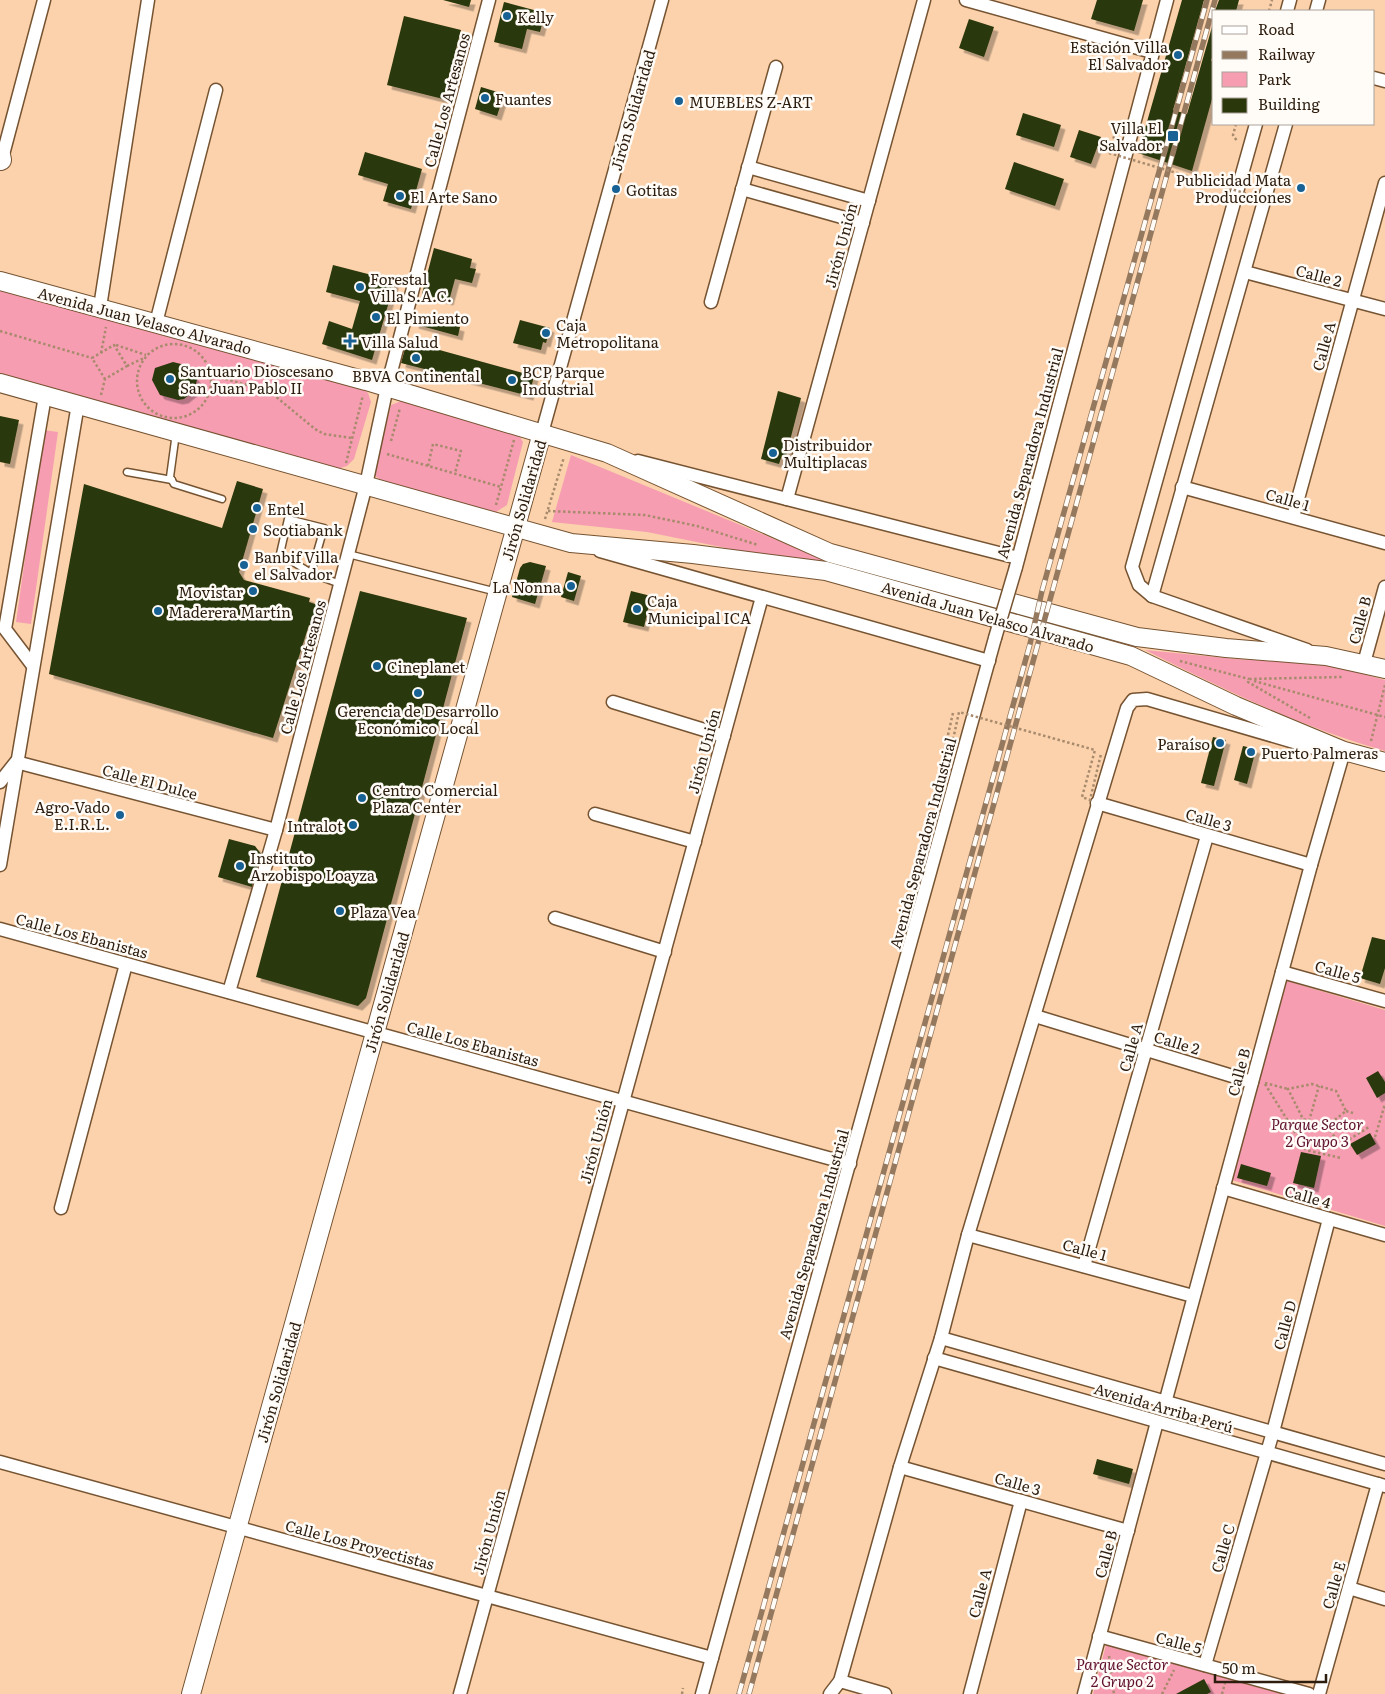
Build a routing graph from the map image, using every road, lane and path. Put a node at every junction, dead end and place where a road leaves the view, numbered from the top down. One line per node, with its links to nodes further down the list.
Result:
1 (44, 0): 14 (street)
2 (148, 0): 25 (street)
3 (489, 0): 37 (street, Calle Los Artesanos)
4 (662, 0): 42 (street, Jirón Solidaridad)
5 (924, 0): 19 (street, Jirón Unión)
6 (966, 0): 8 (street)
7 (1167, 0): 8 (street, Avenida Separadora Industrial)
8 (1152, 52): 66 (street, Avenida Separadora Industrial)
9 (776, 67): 15 (street)
10 (216, 90): 27 (street)
11 (1119, 120): 18 (path, bridge)
12 (1256, 125): 71 (street)
13 (1286, 125): 21 (street)
14 (0, 160)
15 (748, 167): 17 (street); 19 (street)
16 (1385, 183): 23 (street, Calle A)
17 (742, 189): 20 (street); 24 (street)
18 (1248, 194)
19 (868, 201): 20 (street, Jirón Unión)
20 (863, 223): 56 (street, Jirón Unión)
21 (1245, 272): 23 (street, Calle 2); 54 (street)
22 (0, 280): 25 (main road, Avenida Juan Velasco Alvarado)
23 (1353, 300): 26 (street, Calle 2); 58 (street, Calle A)
24 (711, 302)
25 (104, 309): 27 (main road, Avenida Juan Velasco Alvarado); 30 (path)
26 (1385, 309)
27 (156, 323): 35 (main road, Avenida Juan Velasco Alvarado)
28 (0, 331): 32 (path)
29 (114, 345): 30 (path); 31 (path); 33 (path)
30 (101, 353): 32 (path)
31 (146, 356): 33 (path); 34 (path); 34 (path)
32 (92, 358): 33 (path)
33 (127, 366)
34 (211, 375): 43 (path)
35 (366, 381): 37 (main road, Avenida Juan Velasco Alvarado); 43 (path)
36 (0, 383): 38 (main road, Avenida Juan Velasco Alvarado)
37 (387, 387): 40 (main road, Avenida Juan Velasco Alvarado); 52 (street, Calle Los Artesanos)
38 (45, 396): 39 (main road, Avenida Juan Velasco Alvarado); 76 (street)
39 (78, 404): 41 (main road, Avenida Juan Velasco Alvarado); 76 (street)
40 (518, 426): 42 (main road, Avenida Juan Velasco Alvarado); 53 (path)
41 (177, 432): 50 (main road, Avenida Juan Velasco Alvarado); 51 (lane)
42 (542, 433): 44 (main road, Avenida Juan Velasco Alvarado); 60 (main road, Jirón Solidaridad)
43 (352, 438): 50 (path)
44 (569, 441): 45 (main road, Avenida Juan Velasco Alvarado); 57 (path)
45 (607, 453): 56 (street, Avenida Juan Velasco Alvarado); 73 (main road, Avenida Juan Velasco Alvarado)
46 (387, 454): 47 (path)
47 (428, 466): 49 (path); 49 (path)
48 (127, 472): 51 (lane)
49 (455, 473): 53 (path)
50 (342, 479): 52 (main road, Avenida Juan Velasco Alvarado)
51 (172, 480): 55 (lane)
52 (366, 485): 59 (main road, Avenida Juan Velasco Alvarado); 65 (street, Calle Los Artesanos)
53 (501, 487): 59 (path)
54 (1182, 487): 58 (street, Calle 1); 71 (street)
55 (222, 499)
56 (787, 499): 66 (street, Avenida Juan Velasco Alvarado)
57 (548, 511): 61 (path); 64 (path)
58 (1293, 517): 63 (street, Calle 1)
59 (492, 521): 60 (main road, Avenida Juan Velasco Alvarado)
60 (516, 527): 61 (main road, Avenida Juan Velasco Alvarado); 70 (main road, Jirón Solidaridad)
61 (541, 534): 62 (main road, Avenida Juan Velasco Alvarado)
62 (571, 543): 72 (street, Avenida Juan Velasco Alvarado); 77 (main road, Avenida Juan Velasco Alvarado)
63 (1385, 543)
64 (760, 546)
65 (348, 554): 68 (street, Calle Los Artesanos); 70 (lane)
66 (1017, 563): 74 (street, Avenida Separadora Industrial, bridge)
67 (311, 573): 67 (lane); 68 (lane)
68 (340, 584): 96 (street, Calle Los Artesanos)
69 (1385, 587): 75 (street, Calle B)
70 (497, 592): 109 (main road, Jirón Solidaridad)
71 (1152, 596): 73 (street, Avenida Juan Velasco Alvarado)
72 (762, 597): 74 (street, Avenida Juan Velasco Alvarado); 87 (street, Jirón Unión)
73 (1326, 656): 75 (main road, Avenida Juan Velasco Alvarado)
74 (989, 660): 127 (street, Avenida Separadora Industrial)
75 (1364, 663): 78 (main road, Avenida Juan Velasco Alvarado)
76 (33, 666): 91 (street)
77 (1161, 669): 80 (path); 89 (main road, Avenida Juan Velasco Alvarado)
78 (1385, 669)
79 (1348, 677): 80 (path)
80 (1250, 679): 84 (path); 86 (path)
81 (1385, 685): 84 (path)
82 (613, 702): 87 (street)
83 (954, 713): 88 (path, bridge)
84 (1377, 715): 85 (path); 90 (path)
85 (1385, 718)
86 (1315, 721)
87 (724, 736): 98 (street, Jirón Unión)
88 (1101, 754)
89 (1344, 754): 90 (main road, Avenida Juan Velasco Alvarado); 94 (street, Avenida Juan Velasco Alvarado); 100 (street, Calle B)
90 (1366, 757): 92 (main road, Avenida Juan Velasco Alvarado)
91 (16, 762): 93 (street); 96 (street, Calle El Dulce); 99 (street)
92 (1385, 762)
93 (0, 782)
94 (1097, 803): 97 (street, Calle 3); 108 (street)
95 (595, 814): 98 (street)
96 (276, 830): 106 (street, Calle Los Artesanos)
97 (1207, 836): 100 (street, Calle 3); 110 (street, Calle A)
98 (695, 842): 103 (street, Jirón Unión)
99 (0, 865)
100 (1311, 865): 105 (street, Calle B)
101 (555, 918): 103 (street)
102 (0, 929): 104 (street, Calle Los Ebanistas)
103 (665, 952): 114 (street, Jirón Unión)
104 (126, 964): 106 (street, Calle Los Ebanistas); 129 (street)
105 (1282, 972): 107 (street, Calle 5); 111 (street, Calle B)
106 (229, 992): 109 (street, Calle Los Ebanistas)
107 (1385, 1001)
108 (1035, 1016): 110 (street, Calle 2); 131 (street)
109 (375, 1032): 114 (street, Calle Los Ebanistas); 145 (main road, Jirón Solidaridad)
110 (1146, 1050): 111 (street, Calle 2); 133 (street, Calle A)
111 (1259, 1082): 113 (path); 120 (path); 128 (street, Calle B)
112 (1319, 1086): 113 (path); 116 (path); 119 (path)
113 (1288, 1089): 118 (path)
114 (623, 1101): 127 (street, Calle Los Ebanistas); 148 (street, Jirón Unión)
115 (1385, 1104): 123 (path)
116 (1346, 1111): 117 (path); 121 (path)
117 (1353, 1113)
118 (1303, 1119): 119 (path); 120 (path)
119 (1310, 1121): 121 (path)
120 (1291, 1126): 126 (path)
121 (1326, 1126): 125 (path)
122 (1369, 1128): 124 (path)
123 (1375, 1137)
124 (1345, 1142)
125 (1343, 1149)
126 (1341, 1158)
127 (850, 1164): 152 (street, Avenida Separadora Industrial)
128 (1223, 1188): 130 (street, Calle 4); 134 (street, Calle B)
129 (61, 1208)
130 (1329, 1218): 132 (street, Calle 4); 139 (street, Calle D)
131 (968, 1235): 133 (street, Calle 1); 135 (street)
132 (1385, 1235)
133 (1084, 1266): 134 (street, Calle 1)
134 (1193, 1296): 137 (street, Calle B)
135 (941, 1338): 136 (street); 137 (street, Avenida Arriba Perú)
136 (934, 1358): 138 (street, Avenida Arriba Perú); 142 (street)
137 (1165, 1403): 139 (street, Avenida Arriba Perú)
138 (1157, 1422): 139 (street, Avenida Arriba Perú); 146 (street, Calle B)
139 (1270, 1442): 140 (street, Avenida Arriba Perú); 143 (street, Avenida Arriba Perú); 153 (street, Calle C)
140 (1384, 1460)
141 (0, 1462): 145 (street, Calle Los Proyectistas)
142 (900, 1467): 144 (street, Calle 3); 156 (street)
143 (1382, 1485): 147 (street, Calle E)
144 (1021, 1501): 146 (street, Calle 3); 165 (street, Calle A)
145 (238, 1527): 148 (street, Calle Los Proyectistas); 159 (main road, Jirón Solidaridad)
146 (1128, 1531): 150 (street, Calle B)
147 (1349, 1588): 149 (street); 172 (street, Calle E)
148 (487, 1596): 152 (street, Calle Los Proyectistas); 160 (street, Jirón Unión)
149 (1385, 1599)
150 (1099, 1636): 153 (street, Calle 5); 166 (street, Calle B)
151 (1108, 1648): 167 (path)
152 (712, 1658): 162 (street, Avenida Separadora Industrial)
153 (1204, 1665): 171 (street, Calle 5)
154 (1176, 1667): 158 (path)
155 (1226, 1680): 170 (path)
156 (840, 1681): 163 (street); 164 (street)
157 (683, 1688): 161 (path)
158 (1164, 1690): 168 (path); 169 (path)
159 (191, 1694)
160 (460, 1694)
161 (682, 1694)
162 (702, 1694)
163 (830, 1694)
164 (885, 1694)
165 (970, 1694)
166 (1084, 1694)
167 (1114, 1694)
168 (1162, 1694)
169 (1166, 1694)
170 (1222, 1694)
171 (1309, 1694)
172 (1319, 1694)

